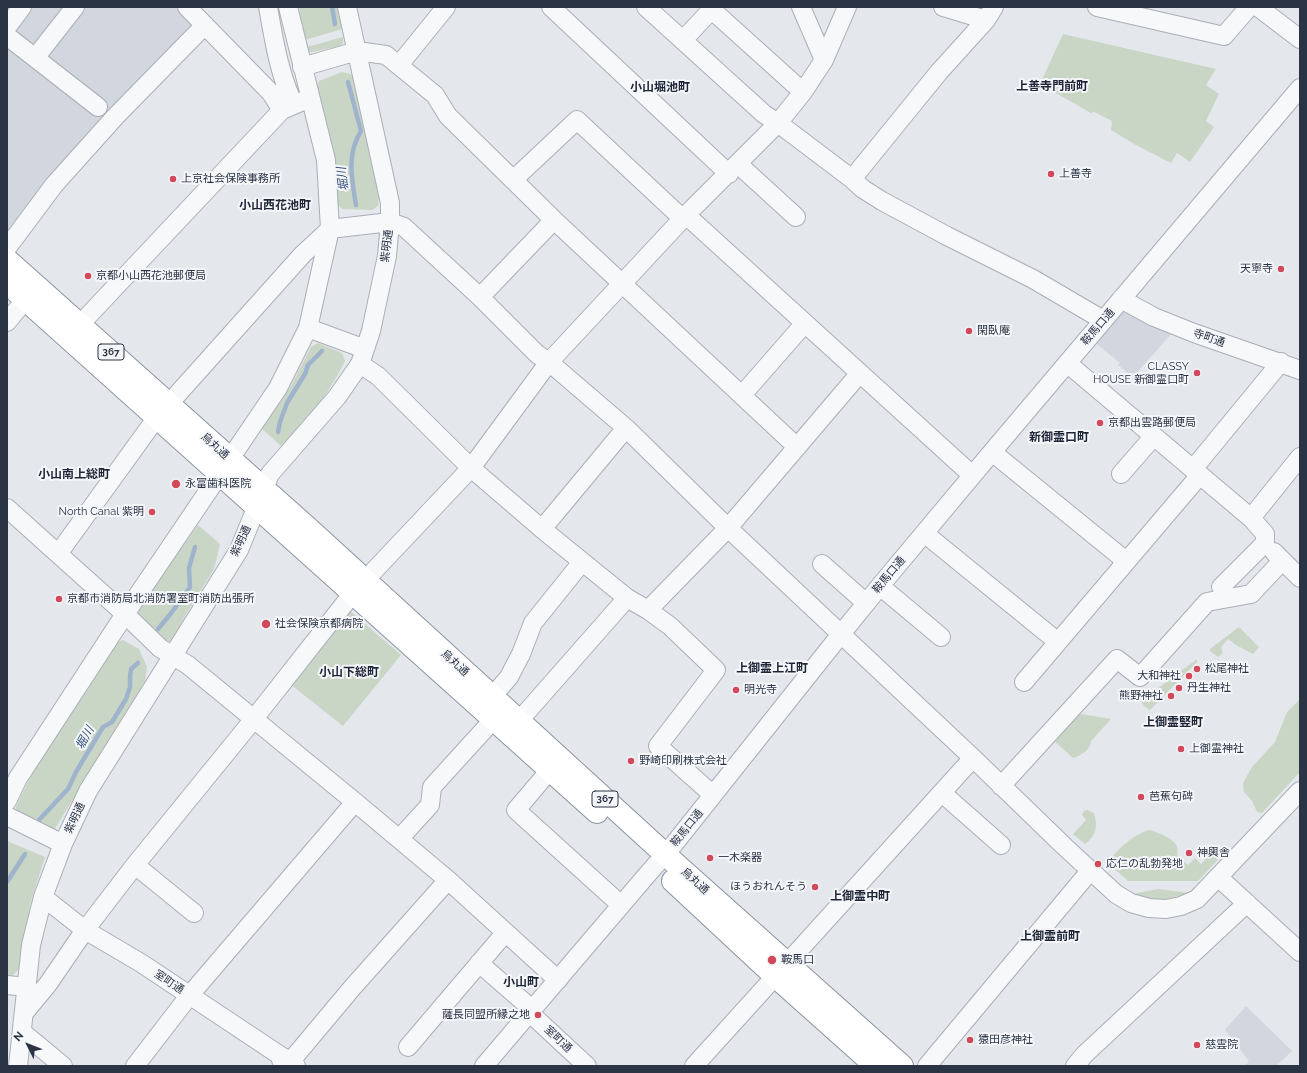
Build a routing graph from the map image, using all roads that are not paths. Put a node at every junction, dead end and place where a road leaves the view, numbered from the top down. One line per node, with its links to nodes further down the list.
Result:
1 (22, 7): 19 (street)
2 (75, 7): 24 (street)
3 (186, 7): 18 (street)
4 (268, 7): 30 (street)
5 (288, 7): 27 (street)
6 (347, 7): 23 (street, 紫明通)
7 (446, 7): 26 (street)
8 (551, 7): 33 (street)
9 (646, 7): 22 (street)
10 (801, 7): 25 (street)
11 (847, 7): 25 (street)
12 (943, 7): 17 (street)
13 (1097, 7): 14 (street)
14 (1249, 7)
15 (1258, 7): 21 (street)
16 (713, 9): 22 (street); 29 (street)
17 (990, 14): 34 (street)
18 (205, 25): 30 (street); 41 (street)
19 (7, 27)
20 (7, 36): 24 (street)
21 (1300, 39)
22 (683, 40): 32 (street)
23 (357, 51): 26 (street); 27 (street); 39 (street, 紫明通)
24 (35, 58): 31 (street)
25 (824, 60): 29 (street)
26 (399, 65): 35 (street)
27 (302, 67): 30 (street)
28 (1300, 88): 47 (street, 鞍馬口通)
29 (803, 92): 32 (street)
30 (295, 104): 40 (street); 52 (street)
31 (98, 107)
32 (778, 123): 33 (street); 34 (street)
33 (733, 169): 36 (street); 37 (street)
34 (852, 179): 48 (street)
35 (513, 180): 36 (street); 38 (street)
36 (685, 217): 44 (street); 50 (street)
37 (796, 217)
38 (554, 220): 44 (street); 45 (street)
39 (390, 222): 40 (street); 45 (street); 53 (street, 紫明通)
40 (330, 229): 51 (street); 60 (street)
41 (7, 248)
42 (7, 260): 52 (highway, 烏丸通 / 367)
43 (7, 283): 46 (highway, 烏丸通 / 367)
44 (623, 284): 54 (street); 59 (street)
45 (480, 297): 54 (street)
46 (26, 299): 49 (street); 52 (highway, 烏丸通 / 367)
47 (1121, 299): 48 (street, 鞍馬口通); 55 (street, 寺町通)
48 (1103, 320): 56 (street, 鞍馬口通)
49 (7, 322)
50 (804, 323): 58 (street); 59 (street)
51 (308, 328): 53 (street); 66 (street)
52 (74, 331): 60 (highway, 烏丸通 / 367)
53 (362, 357): 67 (street); 71 (street, 紫明通)
54 (549, 362): 61 (street); 67 (street)
55 (1280, 362): 57 (street, 寺町通); 68 (street)
56 (1067, 363): 62 (street); 64 (street, 鞍馬口通)
57 (1300, 370)
58 (860, 374): 63 (street); 70 (street)
59 (742, 395): 63 (street)
60 (163, 410): 66 (highway, 烏丸通 / 367); 78 (street)
61 (626, 428): 74 (street); 75 (street)
62 (1154, 436): 68 (street); 69 (street)
63 (797, 447): 74 (street)
64 (992, 452): 70 (street, 鞍馬口通); 79 (street)
65 (1300, 457): 73 (street)
66 (225, 467): 71 (highway, 烏丸通 / 367); 90 (street)
67 (471, 468): 75 (street); 85 (street)
68 (1196, 472): 73 (street); 79 (street)
69 (1121, 474)
70 (972, 475): 76 (street, 鞍馬口通)
71 (260, 498): 85 (highway, 烏丸通 / 367); 94 (street, 紫明通)
72 (10, 517): 78 (street)
73 (1251, 518): 77 (street)
74 (728, 528): 89 (street); 91 (street)
75 (542, 529): 81 (street)
76 (924, 533): 84 (street, 鞍馬口通); 93 (street)
77 (1265, 543): 80 (street); 86 (street)
78 (58, 554): 90 (street)
79 (1126, 561): 93 (street)
80 (1282, 561): 83 (street); 101 (street)
81 (582, 562): 87 (street); 96 (street)
82 (822, 564): 88 (street)
83 (1300, 578)
84 (880, 586): 88 (street, 鞍馬口通); 92 (street)
85 (359, 587): 96 (highway, 烏丸通 / 367); 97 (street); 98 (highway, 烏丸通 / 367)
86 (1221, 587)
87 (627, 598): 89 (street); 98 (street)
88 (866, 603): 91 (street, 鞍馬口通)
89 (648, 610): 104 (street)
90 (125, 614): 94 (street); 105 (street)
91 (840, 634): 99 (street); 104 (street, 鞍馬口通)
92 (941, 637)
93 (1058, 642): 95 (street)
94 (173, 656): 97 (street); 109 (street, 紫明通)
95 (1024, 682)
96 (492, 697): 98 (highway, 烏丸通 / 367)
97 (254, 720): 106 (street); 112 (street)
98 (506, 724): 100 (highway, 烏丸通 / 367); 108 (street); 111 (highway, 烏丸通 / 367)
99 (973, 758): 101 (street); 103 (street)
100 (550, 770): 111 (highway, 烏丸通 / 367); 118 (street)
101 (1001, 786): 113 (street)
102 (1300, 791): 114 (street)
103 (942, 793): 110 (street); 124 (street)
104 (713, 795): 111 (street, 鞍馬口通)
105 (7, 801)
106 (356, 802): 108 (street); 128 (street)
107 (7, 816): 109 (street)
108 (399, 839): 115 (street)
109 (63, 844): 116 (street, 紫明通)
110 (1001, 845)
111 (660, 859): 118 (street, 鞍馬口通); 124 (highway, 烏丸通 / 367)
112 (135, 866): 119 (street); 120 (street)
113 (1090, 871): 114 (street); 142 (street)
114 (1218, 877): 117 (street)
115 (448, 880): 121 (street); 133 (street)
116 (43, 897): 120 (street, 室町通); 127 (street, 紫明通)
117 (1247, 903): 122 (street); 143 (street)
118 (621, 905): 125 (street, 鞍馬口通)
119 (194, 913)
120 (85, 930): 128 (street, 室町通); 130 (street)
121 (506, 933): 123 (street); 125 (street)
122 (1300, 952)
123 (479, 963): 129 (street, 室町通); 132 (street)
124 (781, 970): 139 (street); 140 (highway, 烏丸通 / 367); 141 (highway, 烏丸通 / 367)
125 (558, 980): 129 (street, 鞍馬口通)
126 (7, 985): 127 (street)
127 (27, 987): 130 (street, 紫明通)
128 (189, 996): 133 (street, 室町通); 136 (street)
129 (531, 1011): 137 (street, 鞍馬口通); 138 (street, 室町通)
130 (24, 1014): 131 (street, 紫明通)
131 (22, 1032): 134 (street, 紫明通); 135 (street)
132 (408, 1046)
133 (286, 1063)
134 (18, 1066)
135 (63, 1066)
136 (135, 1066)
137 (484, 1066)
138 (587, 1066)
139 (694, 1066)
140 (876, 1066)
141 (902, 1066)
142 (927, 1066)
143 (1076, 1066)

